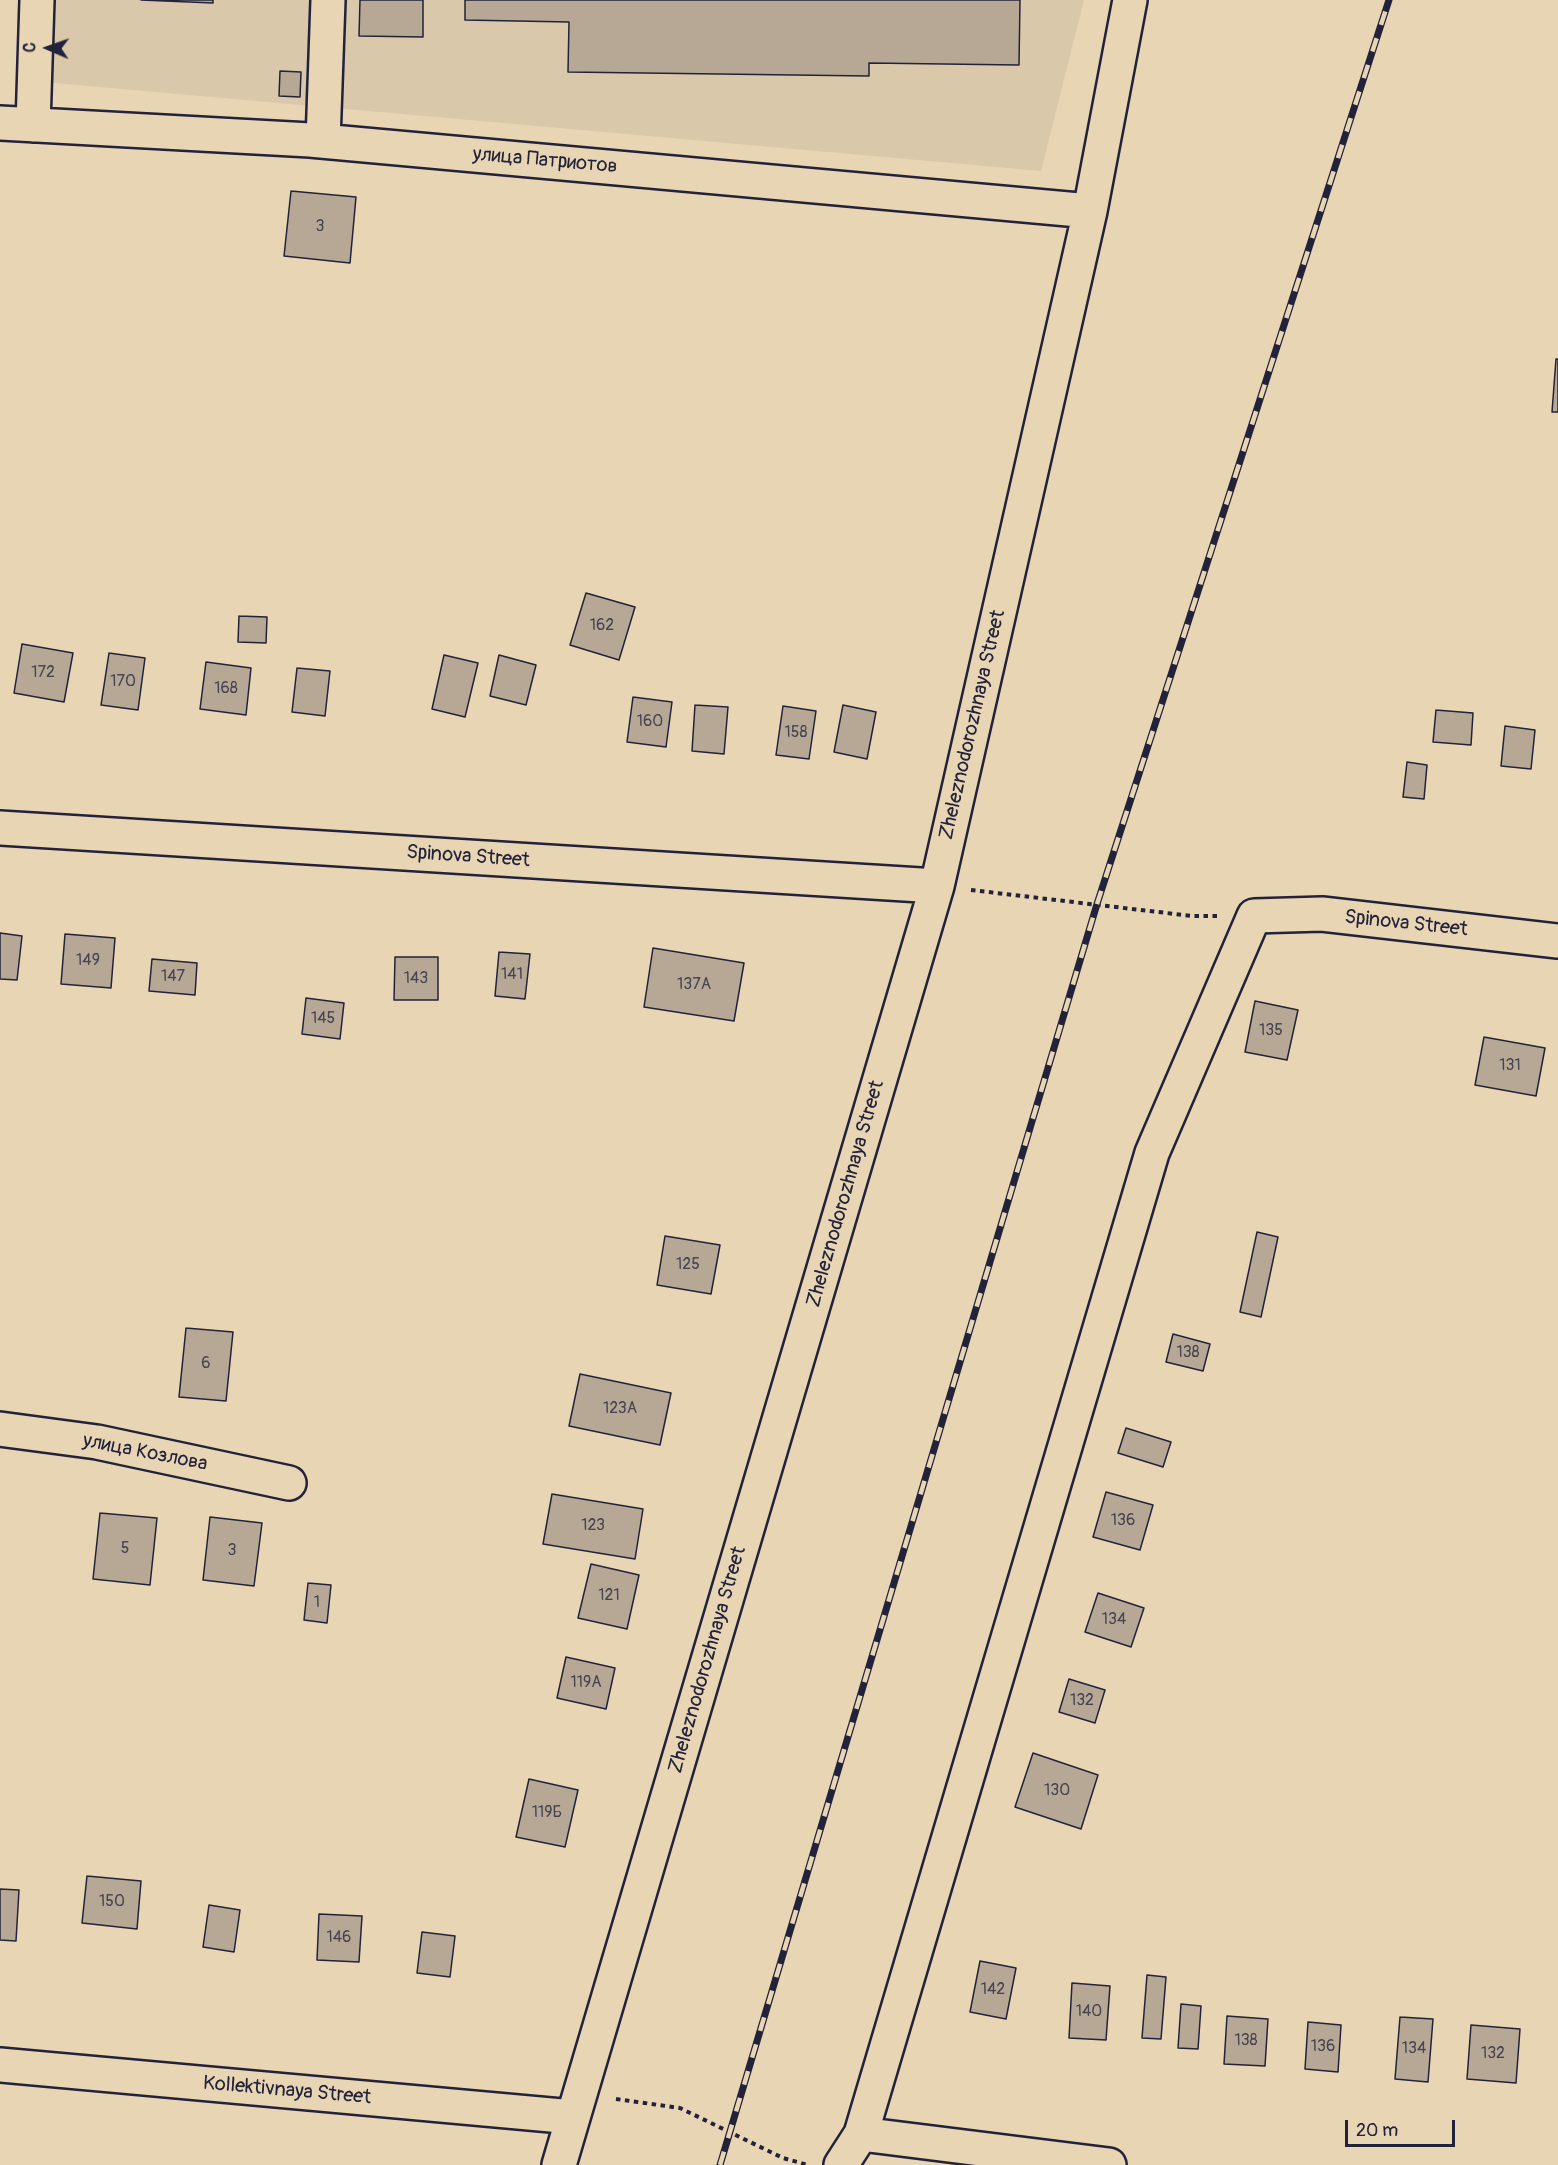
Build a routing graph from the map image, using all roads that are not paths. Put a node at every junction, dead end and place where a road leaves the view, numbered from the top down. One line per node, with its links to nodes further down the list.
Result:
1 (37, 0): 5 (street)
2 (328, 0): 6 (street)
3 (1130, 0): 7 (street, Zheleznodorozhnaya Street)
4 (0, 123): 5 (street, улица Патриотов)
5 (33, 125): 6 (street, улица Патриотов)
6 (322, 141): 7 (street, улица Патриотов)
7 (1090, 211): 9 (street, Zheleznodorozhnaya Street)
8 (0, 828): 9 (street, Spinova Street)
9 (937, 886): 14 (street, Zheleznodorozhnaya Street)
10 (1558, 941): 15 (street, Spinova Street)
11 (0, 1429): 12 (street, улица Козлова)
12 (289, 1483)
13 (0, 2065): 14 (street, Kollektivnaya Street)
14 (573, 2118): 16 (street, Zheleznodorozhnaya Street)
15 (861, 2134): 17 (street); 18 (street)
16 (559, 2165)
17 (841, 2165)
18 (1109, 2165)

